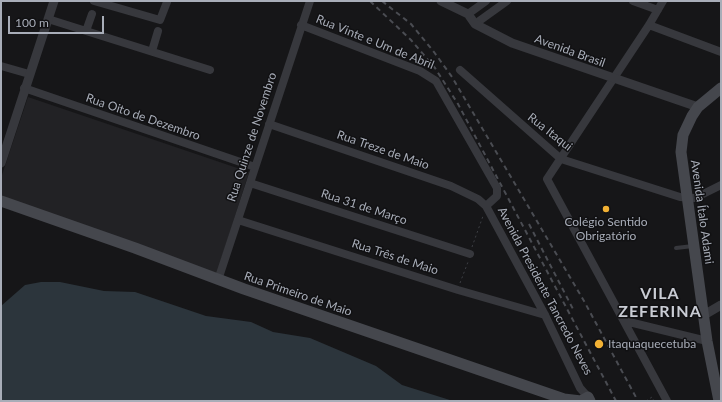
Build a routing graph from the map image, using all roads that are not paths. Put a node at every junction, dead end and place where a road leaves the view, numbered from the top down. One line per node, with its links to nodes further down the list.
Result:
1 (54, 1): 13 (street)
2 (96, 1): 9 (street)
3 (310, 1): 15 (street, Rua Quinze de Novembro)
4 (441, 1): 12 (street, Avenida Brasil)
5 (486, 1): 12 (street)
6 (507, 1): 14 (street)
7 (633, 1): 10 (street)
8 (663, 1): 10 (street)
9 (167, 2)
10 (658, 10): 16 (street)
11 (92, 14): 17 (street)
12 (468, 14): 14 (street, Avenida Brasil)
13 (48, 19): 17 (street); 24 (street)
14 (475, 24): 25 (street, Avenida Brasil)
15 (301, 25): 29 (street, Rua Quinze de Novembro); 37 (street, Rua Vinte e Um de Abril)
16 (650, 25): 20 (street); 25 (street)
17 (86, 31): 19 (street)
18 (158, 31): 19 (street)
19 (152, 51): 22 (street)
20 (721, 52)
21 (1, 66): 24 (street)
22 (210, 70)
23 (460, 70): 30 (street, Rua Itaqui)
24 (29, 74): 26 (street)
25 (613, 79): 28 (street, Avenida Brasil); 30 (street)
26 (24, 88): 31 (street); 32 (street, Rua Oito de Dezembro)
27 (721, 88): 28 (main road, Avenida Ítalo Adami)
28 (698, 107): 35 (main road, Avenida Ítalo Adami)
29 (269, 124): 32 (street, Rua Quinze de Novembro); 37 (street, Rua Treze de Maio)
30 (561, 159): 35 (street, Rua Itaqui); 46 (street)
31 (1, 163)
32 (255, 167): 33 (street, Rua Quinze de Novembro)
33 (250, 183): 38 (street, Rua Quinze de Novembro); 41 (street, Rua 31 de Março)
34 (721, 185): 35 (street)
35 (688, 198): 39 (main road, Avenida Ítalo Adami)
36 (1, 201): 42 (main road, Rua Primeiro de Maio)
37 (486, 206): 44 (street, Avenida Presidente Tancredo Neves)
38 (238, 220): 42 (street, Rua Quinze de Novembro); 44 (street, Rua Três de Maio)
39 (694, 246): 40 (lane); 45 (main road, Avenida Ítalo Adami)
40 (676, 248)
41 (470, 254)
42 (218, 280): 48 (main road, Rua Primeiro de Maio)
43 (721, 305): 45 (street)
44 (545, 315): 48 (street, Avenida Presidente Tancredo Neves)
45 (704, 315): 47 (main road, Avenida Ítalo Adami)
46 (625, 321): 47 (street); 49 (street)
47 (707, 341): 50 (main road, Avenida Ítalo Adami)
48 (585, 400)
49 (667, 401)
50 (719, 401)

